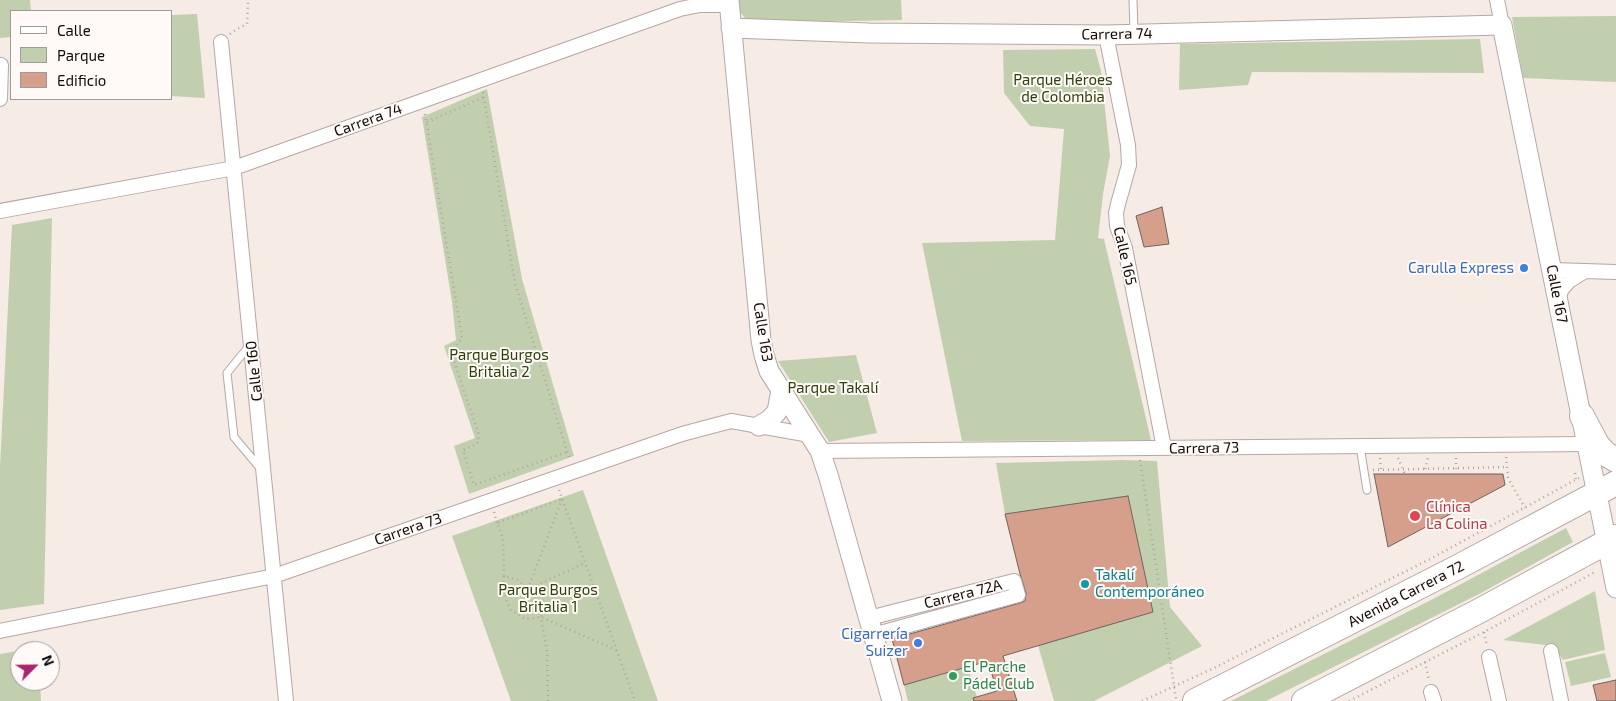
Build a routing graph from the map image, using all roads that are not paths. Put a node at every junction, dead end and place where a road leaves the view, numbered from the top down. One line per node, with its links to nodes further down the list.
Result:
1 (1133, 0): 6 (lane)
2 (1497, 0): 4 (street, Calle 167)
3 (729, 3): 5 (street, Calle 163); 11 (street, Carrera 74)
4 (1502, 25): 6 (street, Carrera 74); 13 (street, Calle 167)
5 (731, 28): 7 (street, Carrera 74); 18 (street, Calle 163)
6 (1134, 34): 7 (street, Carrera 74)
7 (1106, 35): 24 (street, Calle 165)
8 (221, 42): 11 (street, Calle 160)
9 (1, 65): 10 (street)
10 (0, 99)
11 (234, 168): 12 (street, Carrera 74); 17 (street, Calle 160)
12 (0, 212)
13 (1553, 270): 14 (street); 16 (street, Calle 167)
14 (1586, 271): 15 (street); 16 (street)
15 (1616, 272)
16 (1558, 298): 19 (street, Calle 167)
17 (251, 344): 26 (street, Calle 160); 26 (lane)
18 (782, 390): 20 (street); 21 (street, Calle 163)
19 (1582, 416): 22 (street, Calle 167); 25 (highway)
20 (760, 426): 21 (street, Carrera 73); 30 (street, Carrera 73)
21 (815, 443): 24 (street, Carrera 73); 34 (street, Calle 163)
22 (1587, 444): 23 (street, Carrera 73); 27 (street, Calle 167)
23 (1360, 446): 24 (street, Carrera 73); 28 (lane)
24 (1164, 448)
25 (1616, 460)
26 (263, 472): 30 (street, Calle 160)
27 (1591, 480): 29 (street, Calle 167); 40 (highway, Avenida Carrera 72)
28 (1367, 490)
29 (1611, 548): 31 (street, Calle 167); 41 (highway)
30 (274, 576): 35 (street, Carrera 73); 38 (street, Calle 160)
31 (1616, 588)
32 (907, 608): 33 (street, Carrera 72A); 33 (street, Carrera 72A); 34 (street, Carrera 72A)
33 (912, 624): 34 (street, Carrera 72A)
34 (871, 626): 39 (street, Calle 163)
35 (0, 631)
36 (1552, 651): 43 (street)
37 (1489, 657): 42 (street)
38 (286, 701)
39 (892, 701)
40 (1195, 701)
41 (1304, 701)
42 (1499, 701)
43 (1561, 701)

